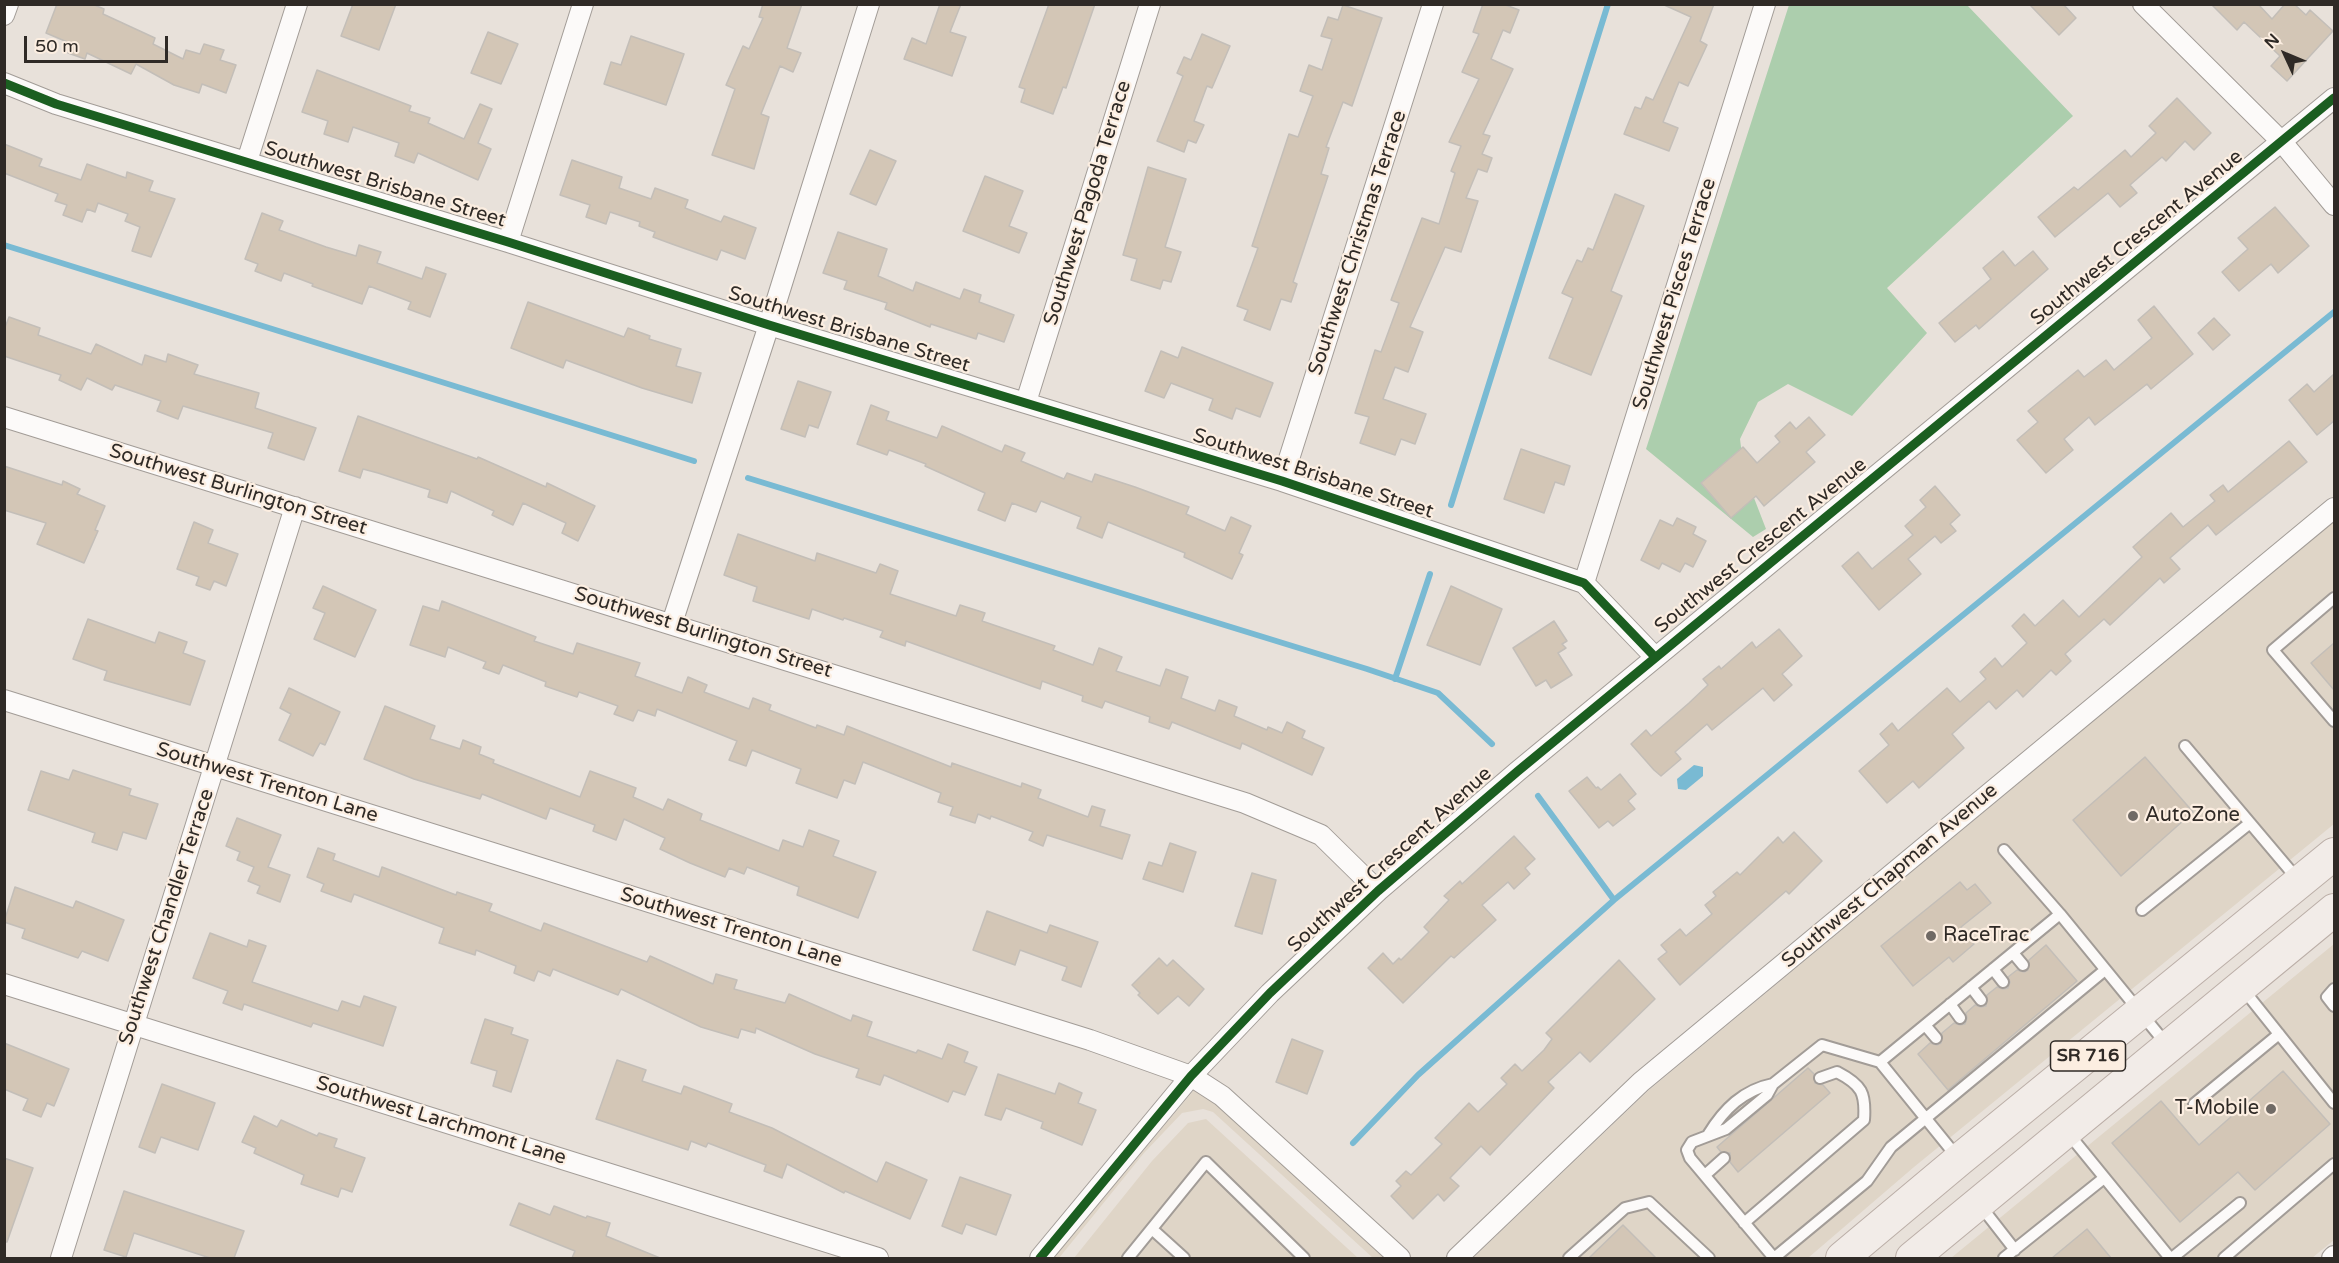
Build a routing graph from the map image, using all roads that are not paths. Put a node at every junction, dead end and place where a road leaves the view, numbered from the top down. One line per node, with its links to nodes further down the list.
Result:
1 (8, 4): 9 (street)
2 (297, 4): 13 (street)
3 (583, 4): 15 (street)
4 (869, 4): 16 (street)
5 (1150, 4): 17 (street, Southwest Pagoda Terrace)
6 (1434, 4): 19 (street, Southwest Christmas Terrace)
7 (1765, 4): 22 (street, Southwest Pisces Terrace)
8 (2143, 4): 12 (street)
9 (4, 15)
10 (4, 82): 13 (street, Southwest Brisbane Street)
11 (2334, 98): 12 (street, Southwest Crescent Avenue)
12 (2282, 142): 14 (street); 25 (street, Southwest Crescent Avenue)
13 (247, 161): 15 (street, Southwest Brisbane Street)
14 (2334, 205)
15 (508, 242): 16 (street, Southwest Brisbane Street)
16 (769, 325): 17 (street, Southwest Brisbane Street); 24 (street)
17 (1026, 402): 19 (street, Southwest Brisbane Street)
18 (4, 417): 20 (street, Southwest Burlington Street)
19 (1282, 481): 22 (street, Southwest Brisbane Street)
20 (295, 507): 24 (street, Southwest Burlington Street); 29 (street, Southwest Chandler Terrace)
21 (2334, 508): 82 (street, Southwest Chapman Avenue)
22 (1584, 583): 25 (street, Southwest Brisbane Street)
23 (2334, 598): 27 (lane)
24 (672, 623): 34 (street, Southwest Burlington Street)
25 (1655, 657): 34 (street, Southwest Crescent Avenue)
26 (4, 700): 29 (street, Southwest Trenton Lane)
27 (2334, 722)
28 (2185, 746): 30 (lane)
29 (215, 766): 52 (street, Southwest Chandler Terrace); 58 (street, Southwest Trenton Lane)
30 (2250, 823): 33 (lane); 35 (lane)
31 (2004, 850): 37 (lane)
32 (2334, 854): 33 (main road, SR 716)
33 (2300, 883): 50 (main road, SR 716)
34 (1378, 891): 58 (street, Southwest Crescent Avenue)
35 (2142, 910)
36 (2334, 910): 45 (main road, SR 716)
37 (2060, 914): 38 (lane); 41 (lane)
38 (2013, 953): 39 (lane); 40 (lane)
39 (2023, 965)
40 (1993, 969): 42 (lane); 44 (lane)
41 (2105, 970): 50 (lane); 62 (lane)
42 (2003, 982)
43 (4, 984): 52 (street, Southwest Larchmont Lane)
44 (1971, 987): 47 (lane); 48 (lane)
45 (2240, 987): 54 (lane); 56 (main road, SR 716)
46 (2334, 989): 49 (lane)
47 (1981, 1000)
48 (1950, 1004): 51 (lane); 53 (lane)
49 (2334, 1006)
50 (2141, 1013): 56 (lane); 65 (main road, SR 716)
51 (1960, 1018)
52 (132, 1024): 75 (street, Southwest Chandler Terrace); 76 (street, Southwest Larchmont Lane)
53 (1925, 1025): 55 (lane); 57 (lane)
54 (2279, 1034): 60 (lane); 61 (lane)
55 (1936, 1038)
56 (2168, 1046): 63 (main road, SR 716)
57 (1880, 1062): 62 (lane); 67 (lane)
58 (1191, 1076): 77 (street, Southwest Crescent Avenue); 81 (street, Southwest Trenton Lane)
59 (1820, 1078): 71 (lane)
60 (2334, 1103)
61 (2194, 1104)
62 (1925, 1119): 65 (lane); 84 (lane)
63 (2065, 1130): 68 (lane); 69 (main road, SR 716)
64 (1724, 1158): 67 (lane)
65 (1959, 1160): 85 (main road, SR 716)
66 (2334, 1164): 89 (lane)
67 (1705, 1175): 71 (lane)
68 (2104, 1178): 73 (lane); 88 (lane)
69 (1977, 1203): 73 (lane); 86 (main road, SR 716)
70 (2240, 1203): 88 (lane)
71 (1744, 1223): 84 (lane)
72 (1152, 1229): 78 (lane); 79 (lane); 80 (lane)
73 (2015, 1250): 87 (lane)
74 (1701, 1256): 83 (lane)
75 (61, 1258)
76 (878, 1258)
77 (1040, 1258)
78 (1128, 1258)
79 (1185, 1258)
80 (1304, 1258)
81 (1400, 1258)
82 (1457, 1258)
83 (1569, 1258)
84 (1774, 1258)
85 (1842, 1258)
86 (1912, 1258)
87 (2004, 1258)
88 (2171, 1258)
89 (2224, 1258)

